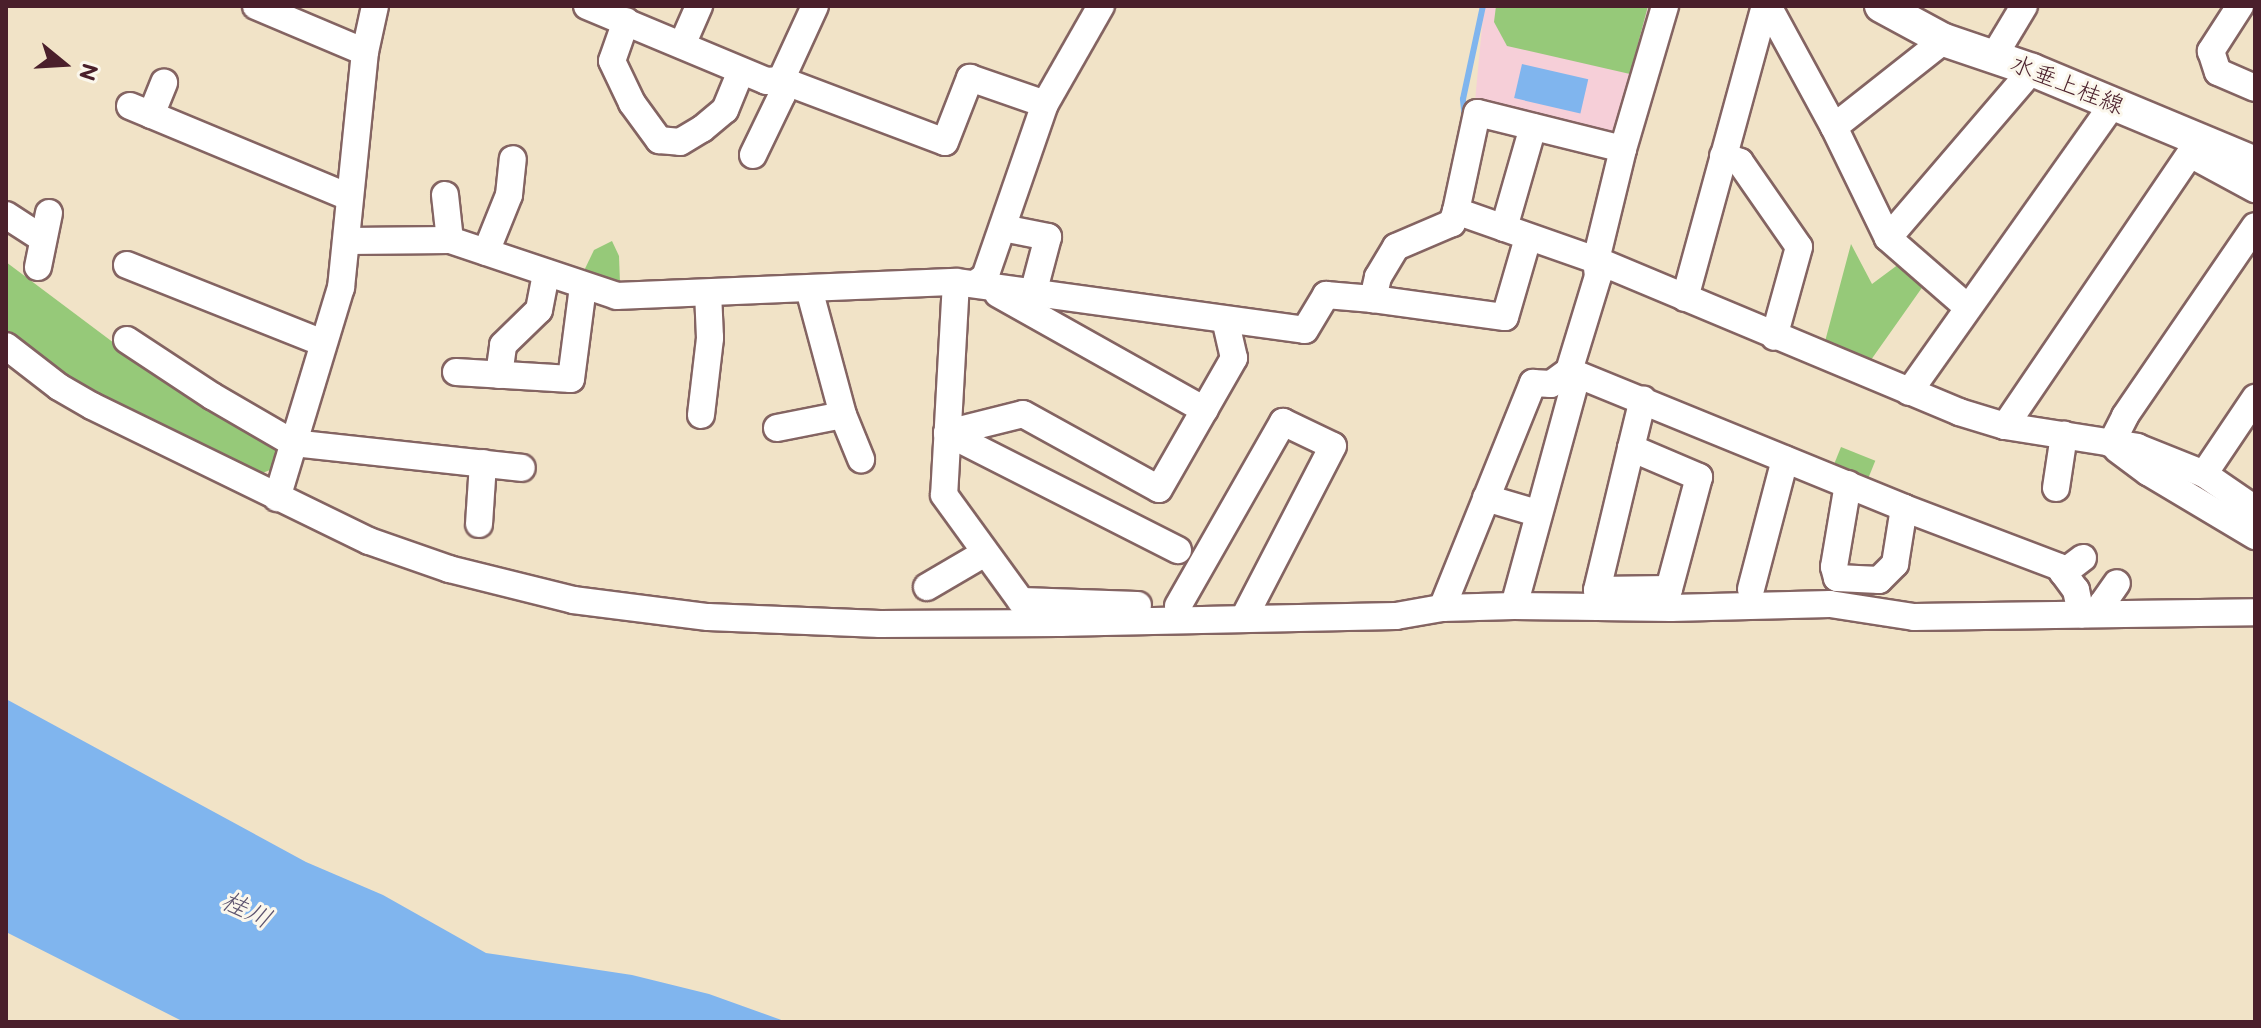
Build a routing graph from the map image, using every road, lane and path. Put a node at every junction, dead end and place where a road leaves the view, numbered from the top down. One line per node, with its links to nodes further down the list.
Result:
1 (256, 6): 15 (street)
2 (375, 6): 15 (street)
3 (587, 6): 12 (street)
4 (699, 6): 14 (street)
5 (815, 6): 19 (street)
6 (1101, 6): 22 (street)
7 (1665, 6): 27 (street)
8 (1767, 6): 25 (street); 29 (street)
9 (1881, 6): 13 (main road, 水垂上桂線)
10 (2024, 6): 16 (street)
11 (2240, 6): 21 (street)
12 (626, 21): 14 (street); 18 (street)
13 (1944, 40): 16 (main road, 水垂上桂線); 25 (street)
14 (682, 45): 18 (street)
15 (365, 52): 34 (street)
16 (1994, 56): 17 (main road, 水垂上桂線)
17 (2032, 70): 23 (main road, 水垂上桂線); 41 (street)
18 (741, 71): 19 (street)
19 (781, 80): 22 (street); 28 (street)
20 (164, 83): 34 (street)
21 (2255, 88)
22 (1045, 104): 39 (street)
23 (2113, 104): 26 (main road, 水垂上桂線); 57 (street)
24 (1533, 127): 27 (street); 35 (street); 40 (street)
25 (1834, 127): 41 (street)
26 (2197, 146): 31 (main road, 水垂上桂線); 32 (street); 72 (street)
27 (1623, 149): 46 (street)
28 (753, 155)
29 (1723, 156): 55 (street); 59 (street)
30 (513, 159): 45 (street)
31 (2255, 163)
32 (2255, 189)
33 (445, 195): 43 (street)
34 (349, 197): 44 (street)
35 (1456, 211): 40 (street); 56 (street)
36 (49, 213): 42 (street)
37 (6, 215): 42 (street)
38 (2255, 226): 77 (street)
39 (1003, 228): 50 (street); 53 (street)
40 (1516, 233): 46 (street); 56 (street)
41 (1888, 238): 57 (street)
42 (43, 239): 48 (street)
43 (450, 240): 44 (street); 45 (street)
44 (347, 241): 61 (street)
45 (486, 252): 49 (street)
46 (1596, 260): 55 (street); 64 (street)
47 (127, 265): 61 (street)
48 (38, 267)
49 (546, 273): 51 (street); 65 (street)
50 (973, 284): 52 (street); 53 (street); 69 (street); 74 (street)
51 (583, 286): 54 (street); 65 (street)
52 (809, 289): 54 (street); 71 (street)
53 (1034, 290): 58 (street)
54 (708, 293): 70 (street)
55 (1685, 298): 59 (street)
56 (1373, 299): 58 (street)
57 (1967, 307): 66 (street)
58 (1225, 320): 69 (street)
59 (1774, 337): 66 (street)
60 (127, 340): 76 (street)
61 (323, 343): 76 (street)
62 (6, 346): 86 (street)
63 (456, 372): 65 (street)
64 (1573, 373): 68 (street); 87 (street); 90 (street)
65 (499, 375)
66 (1909, 392): 72 (street)
67 (2255, 398): 83 (street)
68 (1643, 399): 78 (street); 80 (street)
69 (1205, 410): 74 (street)
70 (701, 415)
71 (843, 415): 73 (street); 79 (street)
72 (2005, 426): 75 (street)
73 (777, 428)
74 (947, 433): 93 (street); 94 (street)
75 (2064, 435): 77 (street); 85 (street)
76 (293, 443): 81 (street); 86 (street)
77 (2111, 444): 83 (street); 92 (street)
78 (1631, 448): 99 (street); 99 (street)
79 (861, 459)
80 (1785, 459): 84 (street); 98 (street)
81 (483, 463): 82 (street); 91 (street)
82 (522, 468)
83 (2204, 474): 89 (street)
84 (1848, 484): 88 (street); 95 (street)
85 (2056, 488)
86 (277, 498): 106 (street)
87 (1486, 498): 90 (street); 102 (street)
88 (1904, 508): 95 (street); 105 (street)
89 (2255, 509)
90 (1537, 513): 101 (street)
91 (479, 524)
92 (2255, 536)
93 (1178, 550)
94 (985, 553): 97 (street); 100 (street)
95 (1879, 580): 103 (street)
96 (2117, 583): 105 (street)
97 (927, 587)
98 (1751, 589)
99 (1670, 599): 101 (street); 103 (street)
100 (1178, 606): 106 (street); 106 (street)
101 (1514, 606): 102 (street)
102 (1442, 608): 106 (street)
103 (1879, 612): 105 (street)
104 (2255, 612): 105 (street)
105 (2092, 614)
106 (1244, 618)

